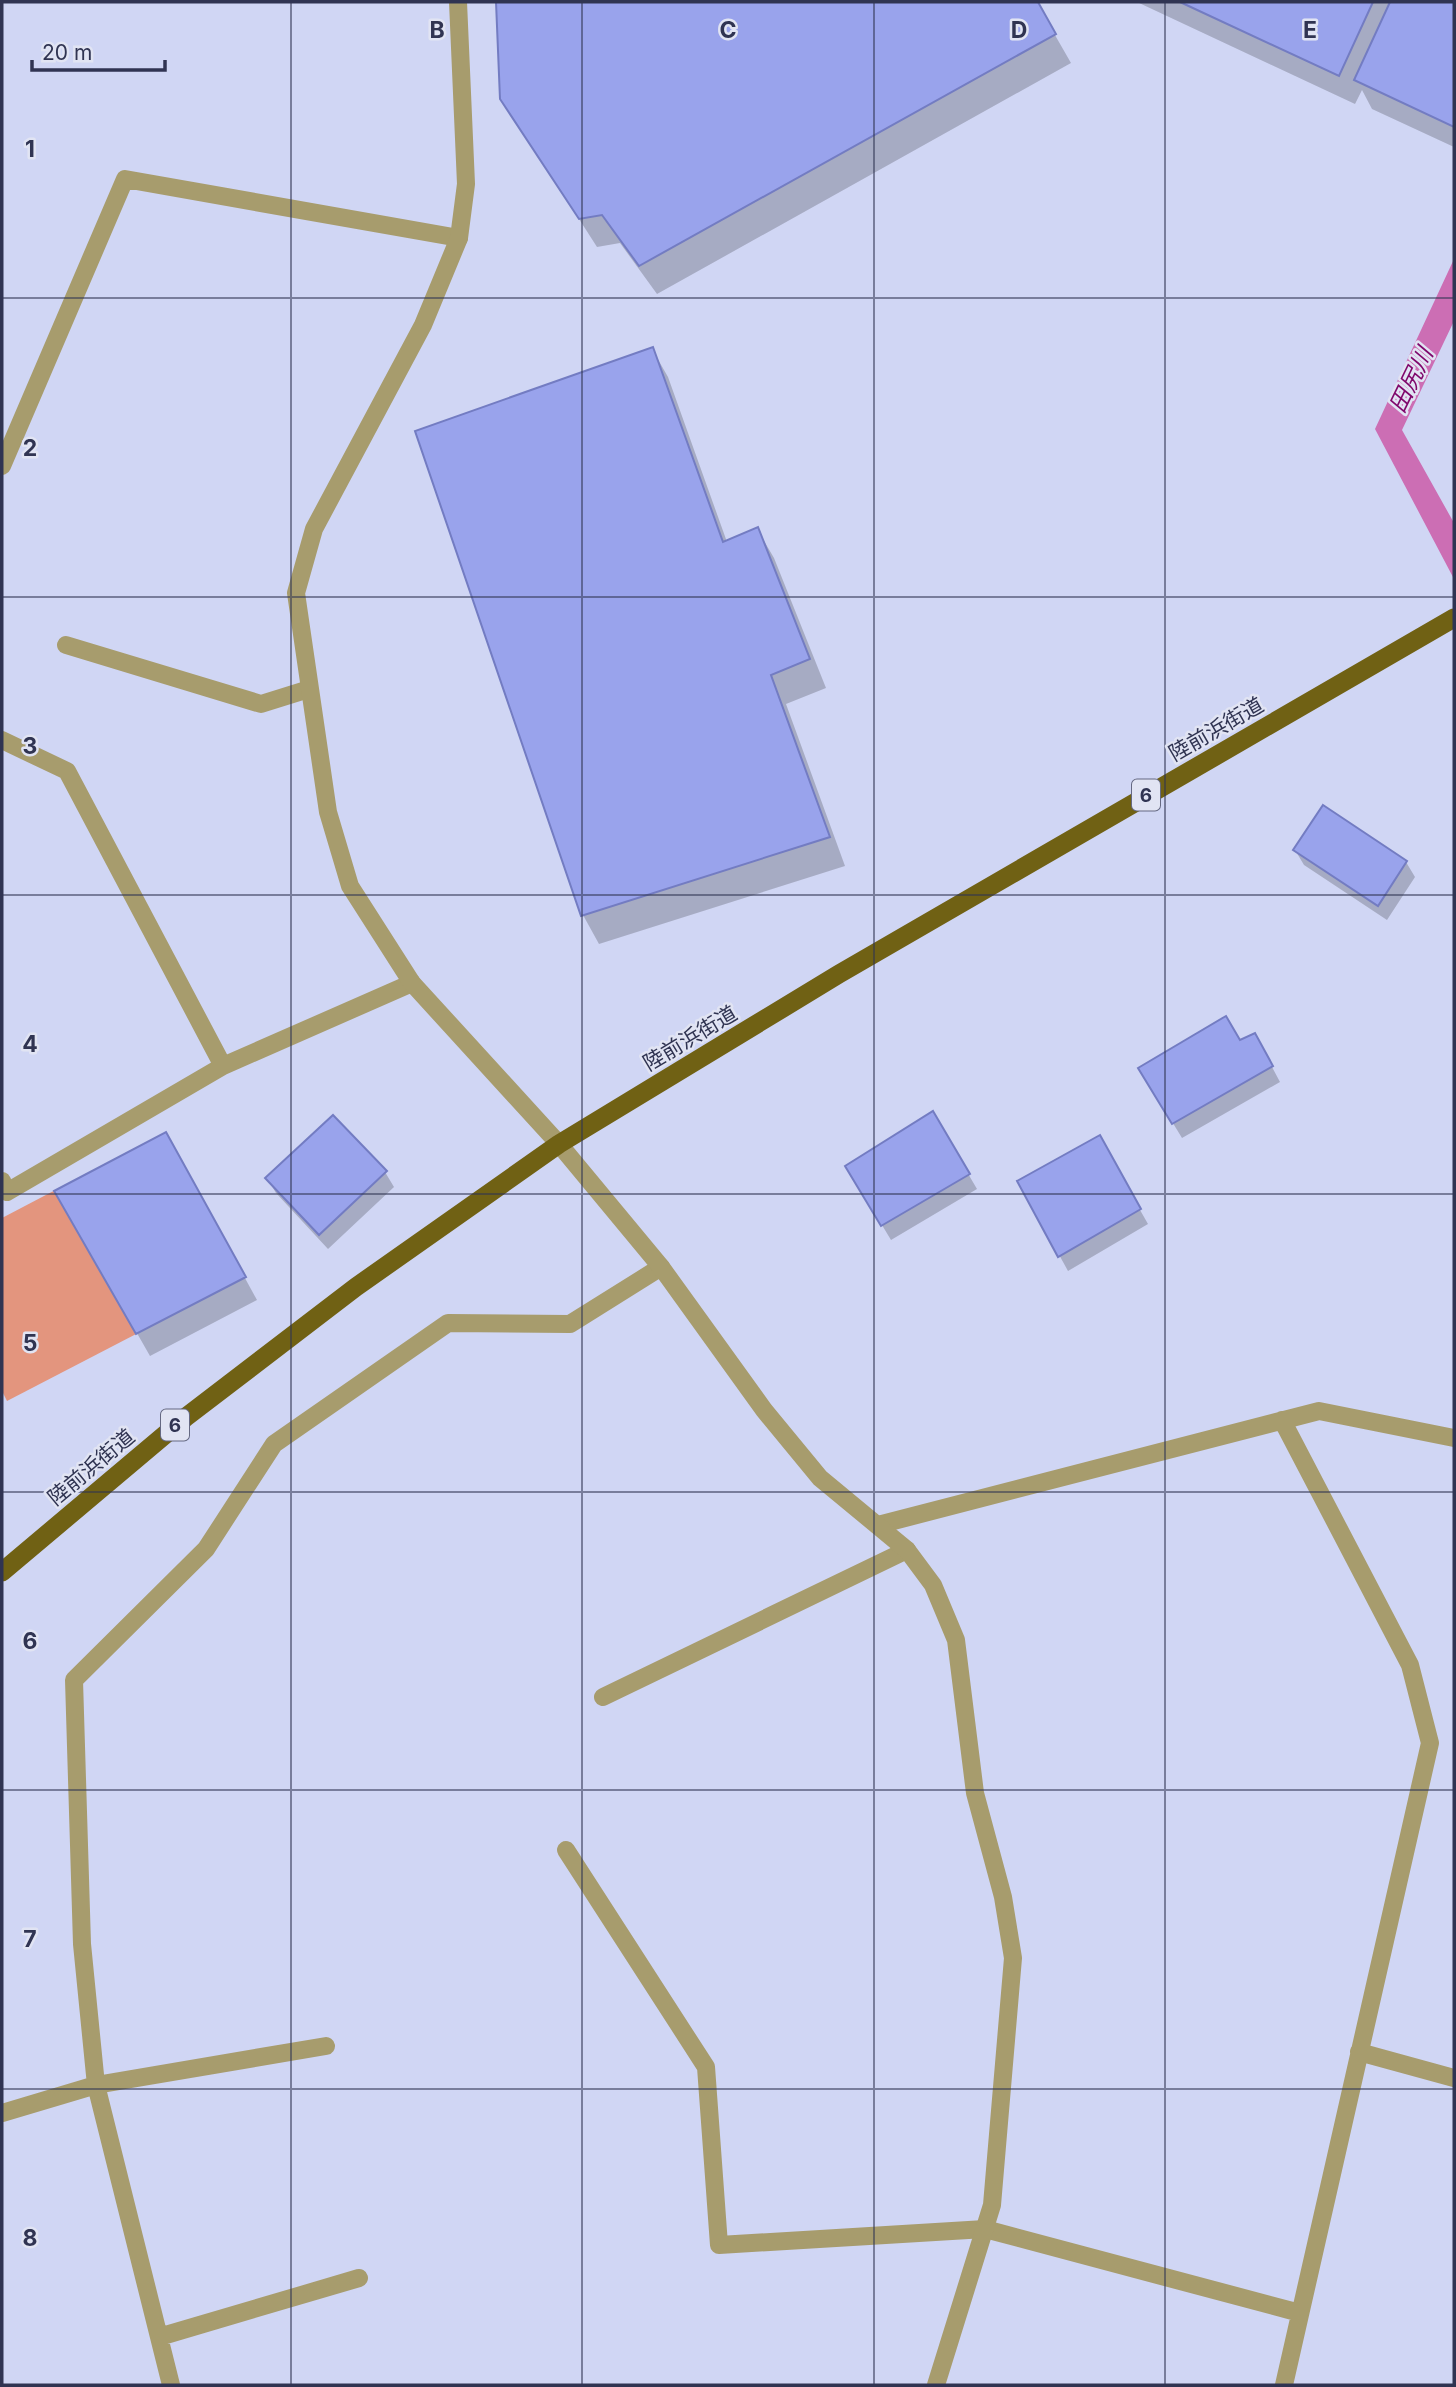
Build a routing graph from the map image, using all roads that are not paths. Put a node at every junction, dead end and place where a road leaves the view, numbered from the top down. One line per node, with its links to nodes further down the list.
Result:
1 (458, 2): 2 (street)
2 (459, 238): 3 (street); 6 (street)
3 (2, 466)
4 (1454, 618): 10 (highway, 陸前浜街道 / 6)
5 (66, 645): 6 (street)
6 (309, 689): 8 (street)
7 (2, 740): 9 (street)
8 (412, 983): 9 (street); 10 (street)
9 (223, 1066): 11 (street)
10 (559, 1144): 12 (street); 17 (highway, 陸前浜街道 / 6)
11 (2, 1181)
12 (662, 1268): 15 (street); 23 (street)
13 (1282, 1420): 14 (street); 15 (street); 21 (street)
14 (1454, 1438)
15 (878, 1525): 16 (street)
16 (907, 1550): 18 (street); 25 (street)
17 (2, 1572)
18 (603, 1697)
19 (566, 1850): 25 (street)
20 (326, 2046): 23 (street)
21 (1359, 2052): 22 (street); 27 (street)
22 (1454, 2078)
23 (96, 2085): 24 (street); 28 (street)
24 (2, 2113)
25 (985, 2229): 27 (street); 30 (street)
26 (359, 2278): 28 (street)
27 (1300, 2313): 31 (street)
28 (159, 2337): 29 (street)
29 (171, 2385)
30 (936, 2385)
31 (1284, 2385)

